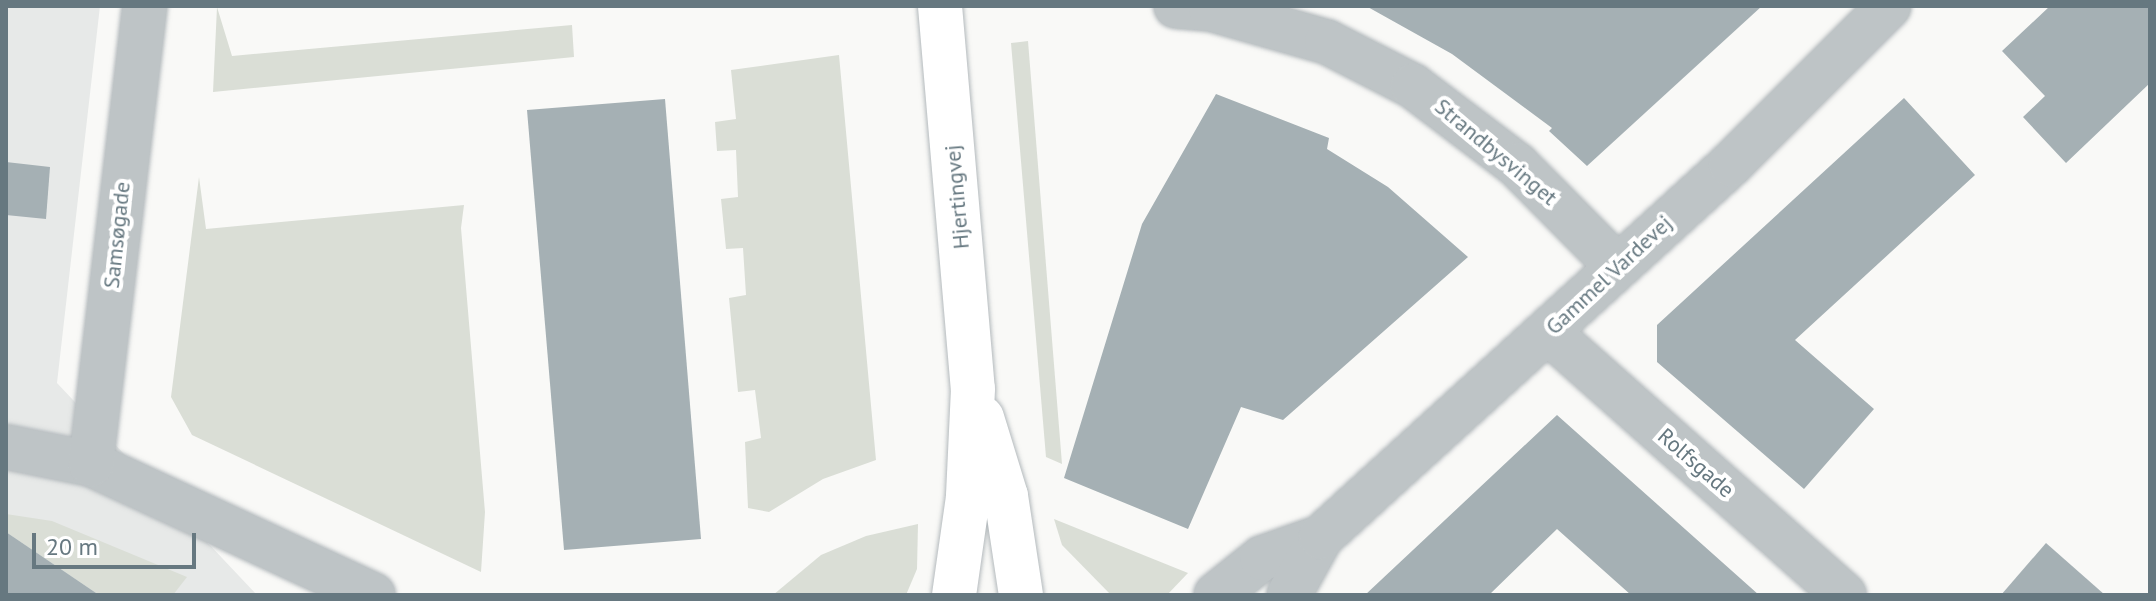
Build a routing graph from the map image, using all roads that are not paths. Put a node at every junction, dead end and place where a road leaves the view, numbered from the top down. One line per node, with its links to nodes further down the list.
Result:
1 (145, 6): 9 (street, Samsøgade)
2 (940, 6): 7 (main road, Hjertingvej)
3 (1176, 6): 5 (street, Strandbysvinget)
4 (1889, 6): 5 (street, Gammel Vardevej)
5 (1617, 266): 6 (street, Gammel Vardevej)
6 (1548, 332): 10 (street, Gammel Vardevej); 16 (street, Rolfsgade)
7 (973, 389): 12 (main road, Hjertingvej); 13 (main road, Hjertingvej)
8 (6, 447): 9 (street)
9 (91, 464): 11 (street)
10 (1321, 537): 14 (street, Gammel Vardevej); 15 (street, Gammel Vardevej)
11 (373, 595)
12 (954, 595)
13 (1021, 595)
14 (1216, 595)
15 (1289, 595)
16 (1844, 595)

